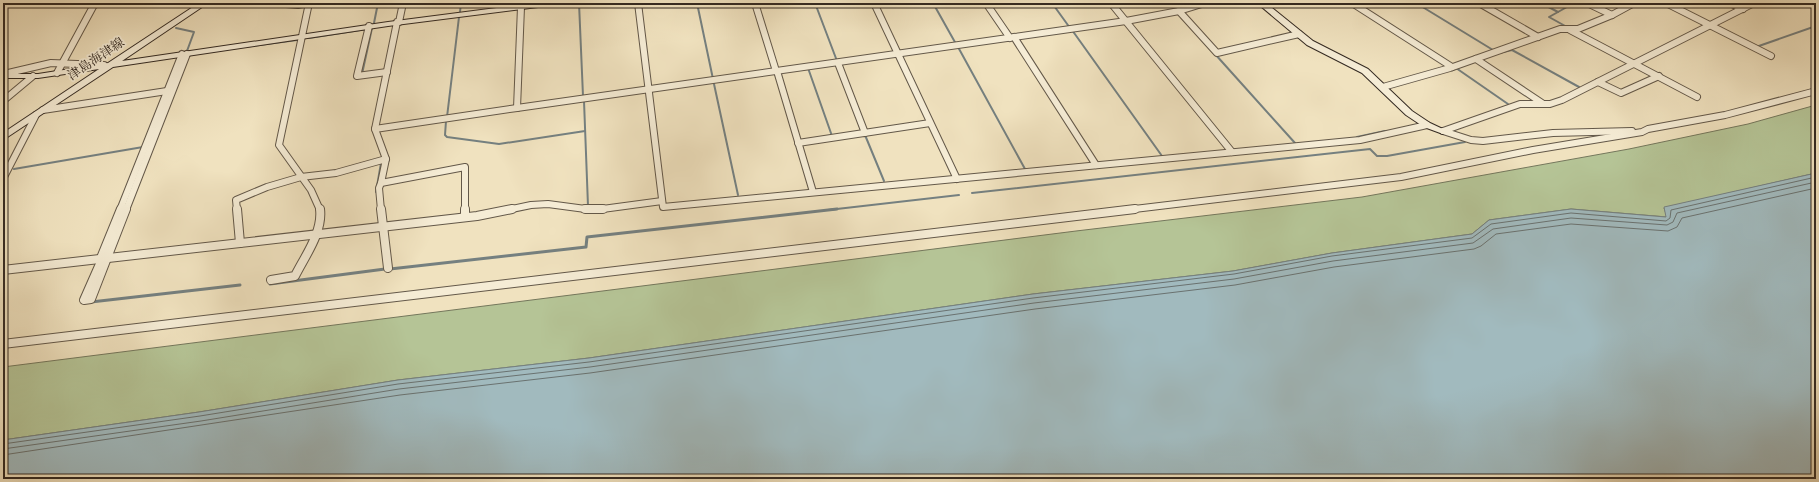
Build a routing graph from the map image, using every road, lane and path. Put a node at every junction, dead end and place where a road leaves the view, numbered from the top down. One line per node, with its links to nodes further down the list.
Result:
1 (95, 3): 41 (street)
2 (204, 3): 43 (street, 津島海津線)
3 (274, 3): 4 (street)
4 (309, 3): 33 (street)
5 (403, 3): 27 (street)
6 (554, 3): 23 (street)
7 (638, 3): 53 (street)
8 (755, 3): 45 (street)
9 (874, 3): 37 (street)
10 (986, 3): 35 (street)
11 (1111, 3): 28 (street)
12 (1204, 3): 25 (street)
13 (1261, 3): 32 (street)
14 (1352, 3): 44 (street)
15 (1479, 3): 34 (street)
16 (1587, 3): 26 (street)
17 (1634, 3): 26 (street)
18 (1666, 3): 30 (street)
19 (1730, 3): 24 (street)
20 (1754, 3): 24 (street)
21 (1811, 3): 22 (street)
22 (1816, 5)
23 (520, 6): 27 (street); 59 (street)
24 (1743, 9): 30 (street)
25 (1180, 11): 28 (street); 32 (street)
26 (1612, 15): 31 (street)
27 (398, 22): 29 (street); 46 (street)
28 (1126, 22): 35 (street); 69 (street)
29 (369, 26): 33 (street); 46 (street)
30 (1711, 26): 38 (street); 42 (street)
31 (1568, 29): 34 (street); 42 (street)
32 (1299, 34): 52 (street)
33 (303, 36): 36 (street); 72 (street)
34 (1538, 37): 39 (street)
35 (1012, 38): 37 (street); 71 (street)
36 (184, 54): 43 (street); 54 (street); 82 (street)
37 (898, 54): 40 (street); 61 (street)
38 (1770, 56)
39 (1476, 58): 44 (street); 58 (street)
40 (838, 62): 45 (street); 66 (street)
41 (62, 63): 43 (street); 47 (street); 48 (street)
42 (1635, 64): 50 (street); 51 (street)
43 (108, 65): 47 (street); 60 (street, 津島海津線)
44 (1452, 67): 52 (street)
45 (776, 71): 53 (street); 68 (street)
46 (387, 72): 63 (street)
47 (57, 73): 49 (street)
48 (4, 75): 49 (street)
49 (33, 76): 57 (street)
50 (1658, 76): 51 (street); 56 (street)
51 (1598, 82): 58 (street)
52 (1383, 87): 62 (street)
53 (649, 90): 59 (street); 77 (street)
54 (167, 91): 60 (street); 82 (street)
55 (1816, 91): 65 (street)
56 (1697, 97)
57 (3, 101)
58 (1542, 104): 64 (street)
59 (517, 108): 63 (street)
60 (40, 113): 67 (street, 津島海津線); 73 (street)
61 (930, 123): 66 (street); 74 (street)
62 (1427, 125): 64 (street); 69 (street)
63 (375, 129): 70 (street)
64 (1443, 131): 65 (street)
65 (1642, 132): 87 (street)
66 (865, 133): 68 (street)
67 (4, 136)
68 (798, 143): 76 (street)
69 (1232, 152): 71 (street)
70 (386, 159): 72 (street); 75 (street)
71 (1096, 165): 74 (street)
72 (301, 176): 80 (street); 81 (street)
73 (3, 179)
74 (957, 179): 76 (street)
75 (381, 183): 78 (street); 79 (street)
76 (813, 192): 77 (street)
77 (662, 201): 78 (street)
78 (465, 217): 79 (street)
79 (384, 228): 80 (street); 83 (street)
80 (315, 234): 81 (street); 85 (street)
81 (240, 243): 82 (street)
82 (105, 261): 84 (street); 86 (street)
83 (388, 268)
84 (3, 270)
85 (271, 280)
86 (88, 299)
87 (3, 344)

